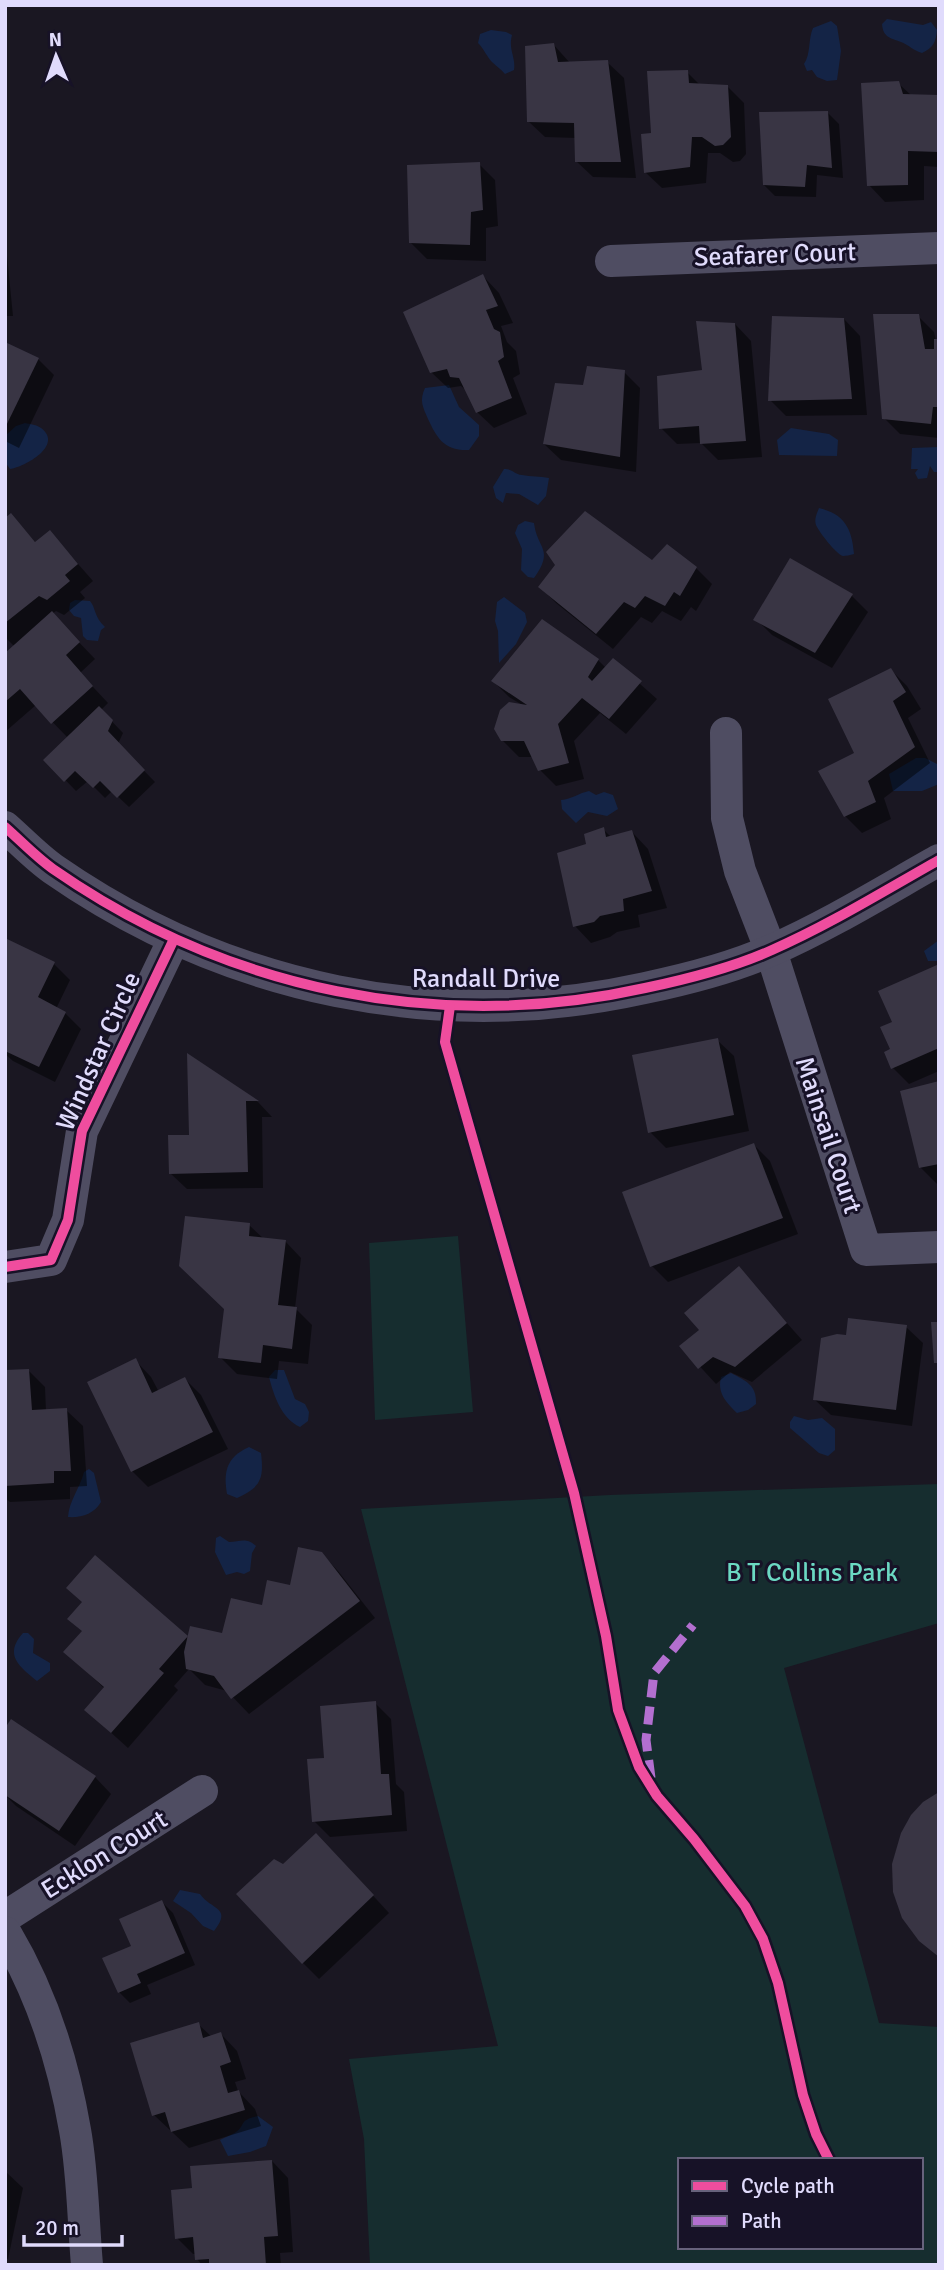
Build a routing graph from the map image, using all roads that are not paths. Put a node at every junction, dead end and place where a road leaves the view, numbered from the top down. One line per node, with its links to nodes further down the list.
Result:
1 (939, 247): 2 (street, Seafarer Court)
2 (611, 261)
3 (726, 733): 7 (street)
4 (5, 827): 6 (street, Randall Drive)
5 (939, 860): 7 (street, Randall Drive)
6 (174, 939): 7 (street, Randall Drive); 9 (street, Windstar Circle)
7 (771, 951): 8 (street, Mainsail Court)
8 (939, 1247)
9 (5, 1267)
10 (202, 1791): 11 (street, Ecklon Court)
11 (5, 1917)
12 (5, 1932): 13 (street)
13 (87, 2265)

